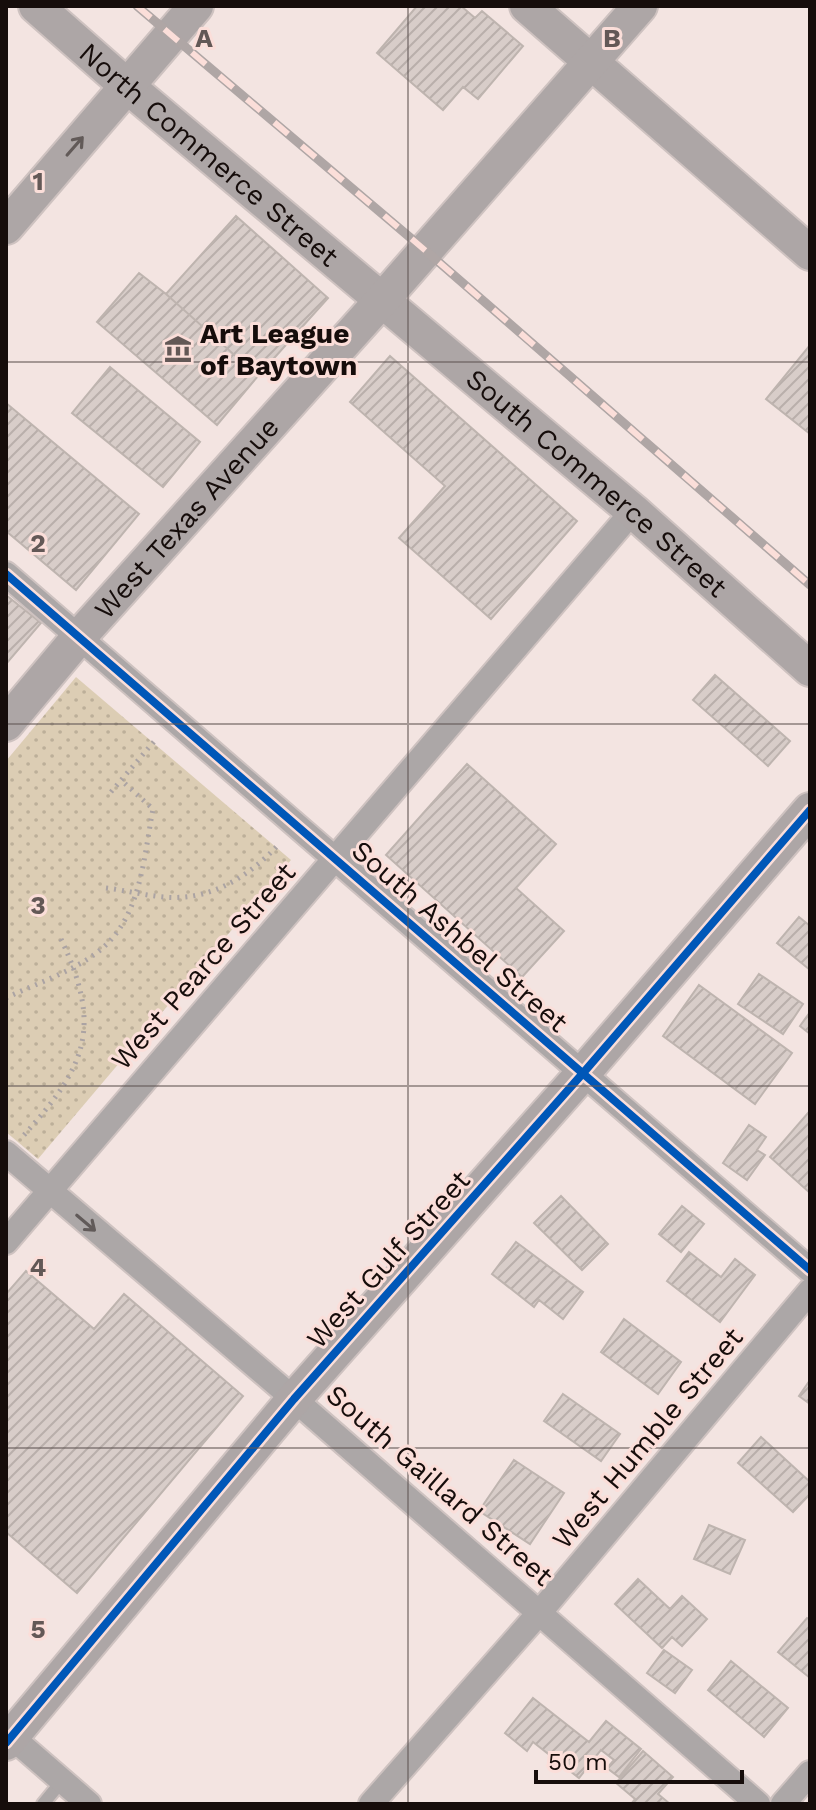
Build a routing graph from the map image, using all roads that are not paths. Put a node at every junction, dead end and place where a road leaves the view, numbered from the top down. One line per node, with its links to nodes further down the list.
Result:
1 (36, 6): 6 (street, North Commerce Street)
2 (196, 6): 6 (street)
3 (527, 6): 5 (street)
4 (640, 6): 5 (street, West Texas Avenue)
5 (591, 62): 8 (street); 9 (street, West Texas Avenue)
6 (127, 86): 7 (street, one-way to 6); 9 (street, North Commerce Street)
7 (6, 227)
8 (810, 253)
9 (383, 299): 10 (street, South Commerce Street); 12 (street, West Texas Avenue)
10 (633, 511): 13 (street, South Commerce Street); 16 (street, West Pearce Street)
11 (6, 574): 12 (street, South Ashbel Street)
12 (79, 637): 14 (street, West Texas Avenue); 16 (street, South Ashbel Street)
13 (810, 669)
14 (6, 724)
15 (810, 810): 17 (street, West Gulf Street)
16 (336, 858): 17 (street, South Ashbel Street); 19 (street, West Pearce Street)
17 (584, 1072): 21 (street, South Ashbel Street); 23 (street, West Gulf Street)
18 (6, 1154): 19 (street, South Gaillard Street)
19 (49, 1192): 20 (street, West Pearce Street); 23 (street, South Gaillard Street, one-way to 23)
20 (6, 1242)
21 (810, 1270)
22 (810, 1291): 24 (street, West Humble Street)
23 (294, 1399): 24 (street, South Gaillard Street); 25 (street, West Gulf Street)
24 (540, 1612): 30 (street, West Humble Street); 31 (street, South Gaillard Street)
25 (8, 1737): 27 (street)
26 (810, 1773): 32 (street)
27 (62, 1781): 28 (lane); 29 (street)
28 (43, 1804)
29 (89, 1804)
30 (371, 1804)
31 (758, 1804)
32 (783, 1804)

